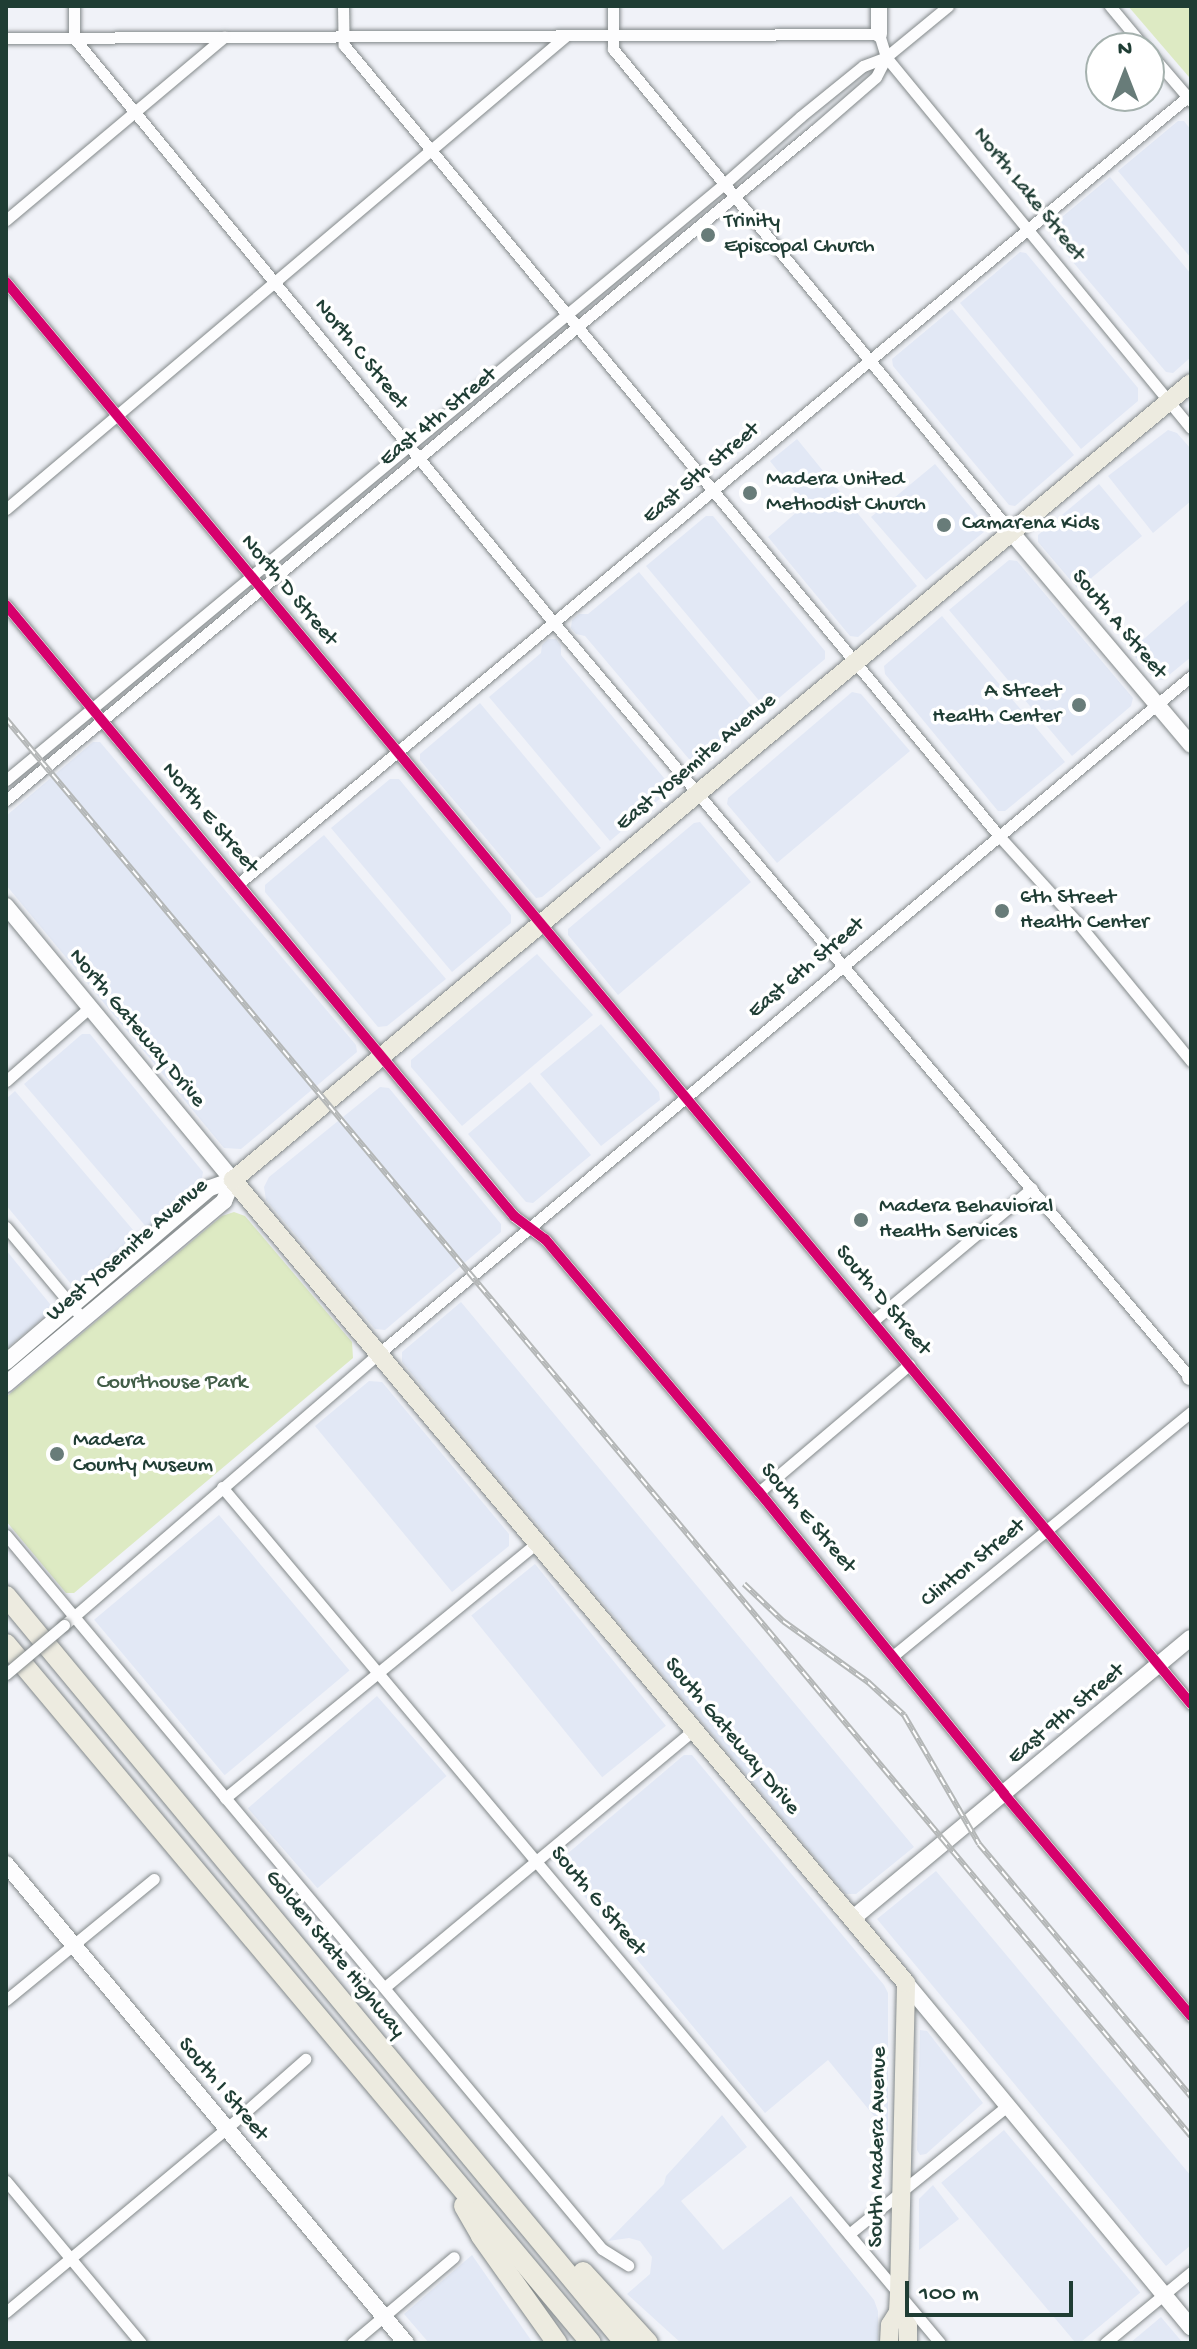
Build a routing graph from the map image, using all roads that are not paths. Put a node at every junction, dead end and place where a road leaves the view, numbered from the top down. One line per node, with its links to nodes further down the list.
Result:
1 (74, 6): 14 (street)
2 (343, 6): 11 (street)
3 (613, 6): 10 (street)
4 (879, 6): 8 (street, North Lake Street)
5 (948, 6): 15 (street, East 4th Street)
6 (1110, 6): 7 (street)
7 (1132, 32)
8 (879, 34): 10 (street); 15 (street, North Lake Street)
9 (567, 35): 10 (street); 11 (street); 19 (street)
10 (613, 35): 20 (street)
11 (342, 36): 12 (street); 19 (street)
12 (224, 37): 14 (street); 18 (street)
13 (6, 38): 14 (street)
14 (74, 38): 18 (street, North C Street)
15 (886, 57): 20 (street, East 4th Street); 21 (street, East 4th Street); 23 (street, North Lake Street)
16 (1165, 70): 17 (street)
17 (1190, 98): 23 (street, East 5th Street)
18 (135, 112): 22 (street); 24 (street, North C Street)
19 (432, 150): 24 (street); 26 (street)
20 (723, 185): 21 (street); 26 (street, East 4th Street)
21 (734, 199): 27 (street, East 4th Street); 28 (street)
22 (6, 220)
23 (1027, 230): 28 (street, East 5th Street); 30 (street, North Lake Street)
24 (276, 281): 31 (street); 33 (street, North C Street)
25 (6, 282): 31 (street, North D Street)
26 (566, 313): 27 (street); 33 (street, East 4th Street)
27 (578, 329): 34 (street, East 4th Street); 35 (street)
28 (872, 361): 35 (street, East 5th Street); 37 (street)
29 (1191, 383): 30 (main road, East Yosemite Avenue)
30 (1169, 401): 32 (street, North Lake Street); 37 (main road, East Yosemite Avenue)
31 (117, 415): 36 (street); 38 (street, North D Street)
32 (1191, 428)
33 (408, 446): 34 (street, North C Street); 38 (street, East 4th Street)
34 (419, 459): 39 (street, East 4th Street); 41 (street, North C Street)
35 (712, 491): 41 (street, East 5th Street); 42 (street)
36 (6, 509)
37 (1012, 533): 42 (main road, East Yosemite Avenue); 44 (street, South A Street)
38 (251, 577): 39 (street, North D Street); 45 (street, East 4th Street)
39 (262, 590): 46 (street, East 4th Street); 48 (street, North D Street)
40 (6, 605): 45 (street, North E Street)
41 (554, 623): 48 (street, East 5th Street); 50 (street, North C Street)
42 (855, 662): 50 (main road, East Yosemite Avenue); 52 (street)
43 (1191, 676): 44 (street, East 6th Street)
44 (1157, 704): 47 (street, South A Street); 52 (street, East 6th Street)
45 (92, 708): 46 (street, North E Street); 49 (street, East 4th Street)
46 (102, 721): 51 (street, East 4th Street); 53 (street, North E Street)
47 (1191, 745)
48 (397, 753): 53 (street, East 5th Street); 55 (street, North D Street)
49 (6, 780)
50 (698, 794): 55 (main road, East Yosemite Avenue); 56 (street, North C Street)
51 (6, 800)
52 (999, 836): 56 (street, East 6th Street); 59 (street)
53 (238, 884): 58 (street, North E Street)
54 (6, 906): 57 (street, North Gateway Drive)
55 (539, 925): 58 (main road, East Yosemite Avenue); 61 (street, South D Street)
56 (842, 965): 61 (street, East 6th Street); 63 (street, North C Street)
57 (89, 1008): 60 (street); 62 (street, North Gateway Drive)
58 (381, 1058): 62 (main road, East Yosemite Avenue); 65 (street, South E Street)
59 (1191, 1061)
60 (6, 1081)
61 (684, 1098): 65 (street, East 6th Street); 67 (street, South D Street)
62 (233, 1180): 66 (street, West Yosemite Avenue); 68 (main road, South Gateway Drive)
63 (1032, 1188): 67 (street); 71 (street, North C Street)
64 (6, 1227): 66 (street)
65 (529, 1228): 68 (street, East 6th Street); 75 (street, South E Street)
66 (77, 1313): 69 (street, West Yosemite Avenue); 72 (street, West Yosemite Avenue)
67 (873, 1321): 70 (street, South D Street)
68 (377, 1355): 74 (street, East 6th Street); 78 (main road, South Gateway Drive)
69 (6, 1362)
70 (909, 1365): 75 (street); 76 (street, South D Street)
71 (1191, 1377)
72 (6, 1384)
73 (1191, 1412): 76 (street, Clinton Street)
74 (222, 1487): 80 (street, East 6th Street); 85 (street, South G Street)
75 (759, 1492): 83 (street, South E Street)
76 (1046, 1531): 83 (street, Clinton Street); 84 (street, South D Street)
77 (6, 1535): 80 (street)
78 (536, 1543): 85 (street); 88 (main road, South Gateway Drive)
79 (6, 1596): 103 (highway, Golden State Highway)
80 (69, 1621): 86 (street, East 6th Street, bridge); 90 (street)
81 (1191, 1638): 84 (street, East 9th Street)
82 (6, 1644): 104 (highway)
83 (894, 1655): 89 (street, South E Street)
84 (1158, 1665): 87 (street, South D Street); 89 (street, East 9th Street)
85 (378, 1673): 90 (street); 91 (street, South G Street)
86 (6, 1674)
87 (1191, 1704)
88 (692, 1731): 91 (street); 94 (main road, South Gateway Drive)
89 (1004, 1794): 94 (street, East 9th Street); 99 (street, South E Street)
90 (225, 1798): 97 (street)
91 (537, 1861): 97 (street); 107 (street, South G Street)
92 (6, 1864): 95 (street, South I Street)
93 (154, 1879): 95 (street)
94 (852, 1919): 96 (main road, South Gateway Drive)
95 (72, 1944): 98 (street); 102 (street, South I Street)
96 (906, 1983): 101 (street, South Gateway Drive); 106 (main road, South Madera Avenue)
97 (385, 1987): 110 (street)
98 (6, 2000)
99 (1191, 2016)
100 (305, 2059): 102 (street)
101 (1006, 2107): 106 (street); 112 (street, South Gateway Drive)
102 (226, 2129): 109 (street); 115 (street, South I Street)
103 (469, 2156): 122 (highway, Golden State Highway); 123 (highway)
104 (442, 2167): 120 (highway); 121 (highway)
105 (6, 2181): 109 (street)
106 (903, 2191): 107 (street); 113 (main road, South Madera Avenue)
107 (849, 2234): 113 (street, South G Street)
108 (454, 2257): 115 (street)
109 (70, 2258): 114 (street); 117 (street)
110 (628, 2265)
111 (1191, 2272): 112 (street)
112 (1164, 2294): 116 (street, South Gateway Drive); 127 (street)
113 (899, 2303): 124 (main road, South Madera Avenue); 125 (main road, South Madera Avenue); 126 (street, South G Street)
114 (6, 2312)
115 (384, 2316): 118 (street); 119 (street, South I Street)
116 (1191, 2327)
117 (141, 2343)
118 (352, 2343)
119 (406, 2343)
120 (557, 2343)
121 (591, 2343)
122 (625, 2343)
123 (648, 2343)
124 (889, 2343)
125 (908, 2343)
126 (940, 2343)
127 (1105, 2343)

